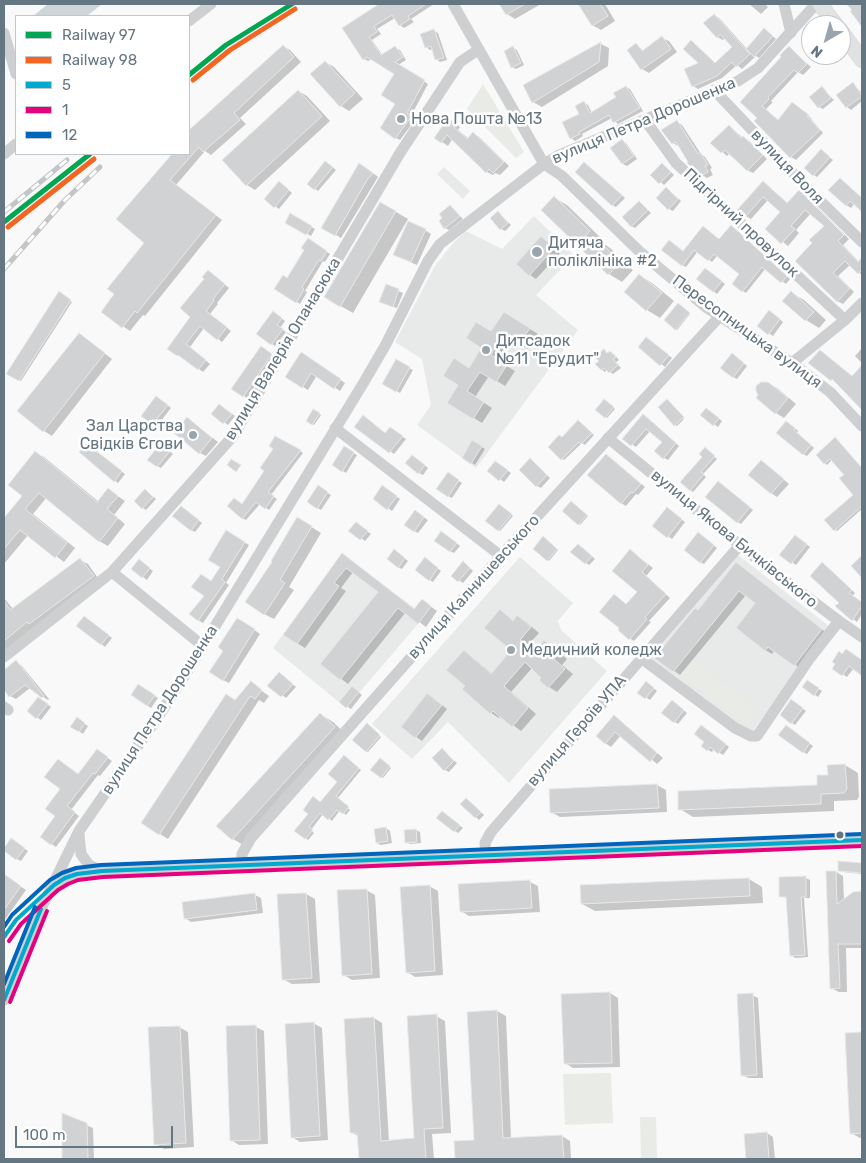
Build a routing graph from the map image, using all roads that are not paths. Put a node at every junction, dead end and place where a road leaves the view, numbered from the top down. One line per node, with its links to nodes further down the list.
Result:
1 (211, 4): 6 (street)
2 (452, 4): 10 (street, Пересопницька вулиця)
3 (784, 4): 8 (street)
4 (818, 4): 5 (main road); 8 (street, вулиця Петра Дорошенка)
5 (827, 15)
6 (190, 20)
7 (4, 33): 12 (street)
8 (791, 33): 13 (street, вулиця Петра Дорошенка)
9 (851, 45): 11 (main road)
10 (478, 50): 17 (street, Пересопницька вулиця); 28 (street, вулиця Валерія Опанасюка)
11 (862, 60)
12 (15, 71)
13 (714, 90): 14 (street, вулиця Петра Дорошенка); 18 (street, вулиця Воля)
14 (646, 120): 17 (street, вулиця Петра Дорошенка); 21 (street, Підгірний провулок)
15 (15, 145): 16 (street)
16 (4, 154)
17 (544, 164): 20 (street, Пересопницька вулиця); 24 (street, вулиця Петра Дорошенка)
18 (862, 242)
19 (862, 303): 21 (street)
20 (720, 316): 22 (street, Пересопницька вулиця); 25 (street, вулиця Калнишевського)
21 (845, 320): 22 (street)
22 (792, 363): 23 (street, Пересопницька вулиця)
23 (862, 426)
24 (335, 428): 27 (street); 31 (street, вулиця Петра Дорошенка)
25 (608, 438): 26 (street, вулиця Якова Бичківського); 27 (street, вулиця Калнишевського)
26 (740, 544): 29 (street, вулиця Якова Бичківського); 33 (street, вулиця Героїв УПА)
27 (501, 556): 37 (street, вулиця Калнишевського)
28 (112, 572): 31 (street); 32 (street, вулиця Валерія Опанасюка)
29 (838, 622): 30 (street, вулиця Якова Бичківського); 33 (street)
30 (862, 637)
31 (203, 646): 34 (street, вулиця Петра Дорошенка)
32 (4, 657)
33 (641, 658): 36 (street, вулиця Героїв УПА)
34 (79, 830): 38 (street); 39 (street, вулиця Петра Дорошенка)
35 (862, 840): 36 (street)
36 (486, 856): 37 (street)
37 (242, 865): 38 (street)
38 (102, 871): 39 (street)
39 (54, 885): 40 (street, вулиця Петра Дорошенка)
40 (4, 1000)

